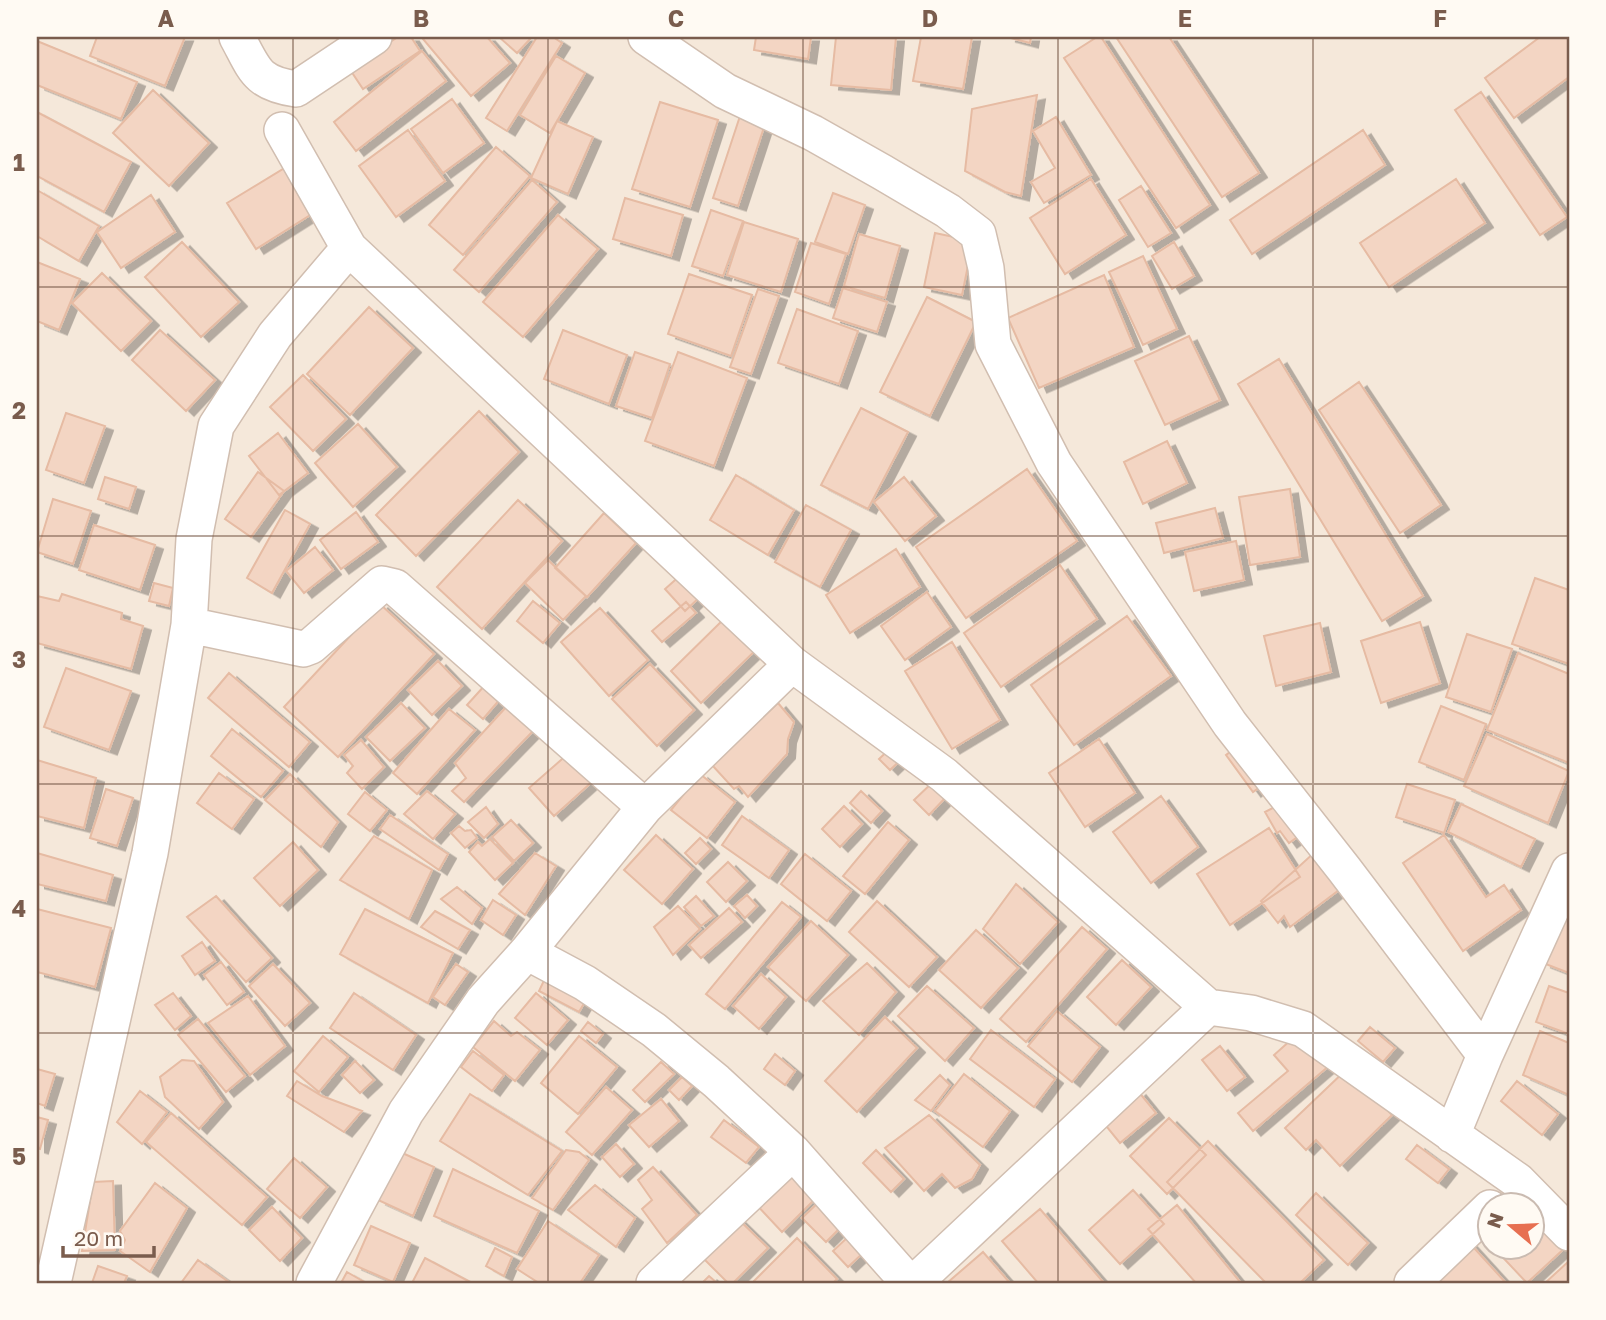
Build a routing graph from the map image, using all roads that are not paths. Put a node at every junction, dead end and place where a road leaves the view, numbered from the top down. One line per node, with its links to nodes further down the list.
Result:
1 (237, 37): 2 (street)
2 (374, 37)
3 (646, 37): 12 (street)
4 (282, 130): 5 (street)
5 (349, 248): 6 (street); 7 (street)
6 (189, 625): 8 (street); 19 (street)
7 (792, 664): 8 (street); 11 (street)
8 (645, 807): 10 (street)
9 (1569, 871): 12 (street)
10 (527, 952): 14 (street); 20 (street)
11 (1208, 1007): 13 (street); 23 (street)
12 (1485, 1055): 13 (street)
13 (1452, 1135): 15 (street)
14 (793, 1152): 21 (street); 22 (street)
15 (1495, 1190)
16 (1546, 1221): 18 (street)
17 (1476, 1222): 24 (street)
18 (1569, 1233)
19 (53, 1283)
20 (314, 1283)
21 (653, 1283)
22 (909, 1283)
23 (914, 1283)
24 (1412, 1283)

